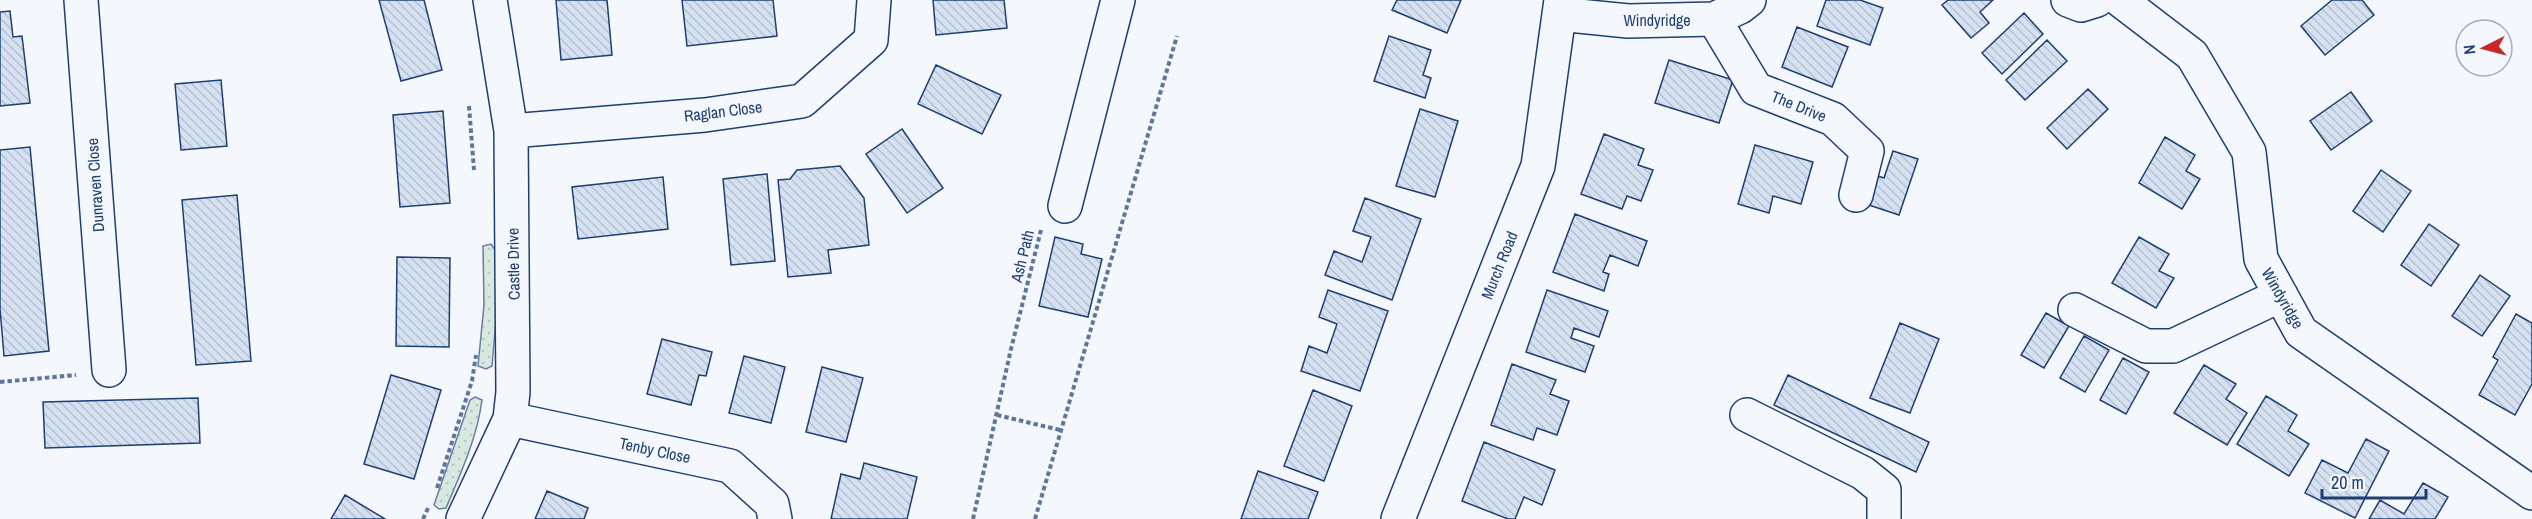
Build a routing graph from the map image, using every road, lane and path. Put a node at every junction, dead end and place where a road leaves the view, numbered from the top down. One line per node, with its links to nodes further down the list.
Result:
1 (81, 0): 20 (street, Dunraven Close)
2 (490, 0): 13 (street, Castle Drive)
3 (874, 0): 13 (street, Raglan Close)
4 (1118, 0): 16 (street)
5 (1749, 0): 10 (street, Windyridge)
6 (2068, 0): 7 (street)
7 (2097, 0)
8 (2120, 0): 17 (street, Windyridge)
9 (1560, 7): 10 (street, Windyridge); 34 (street, Murch Road)
10 (1714, 19): 15 (street, The Drive)
11 (1176, 36): 25 (path)
12 (469, 99): 14 (path)
13 (511, 131): 24 (street, Castle Drive)
14 (475, 181)
15 (1856, 195)
16 (1054, 216): 22 (path, Ash Path)
17 (2281, 296): 18 (street); 27 (street, Windyridge)
18 (2074, 310)
19 (476, 353): 26 (path)
20 (109, 370): 21 (path)
21 (0, 382)
22 (997, 415): 25 (path); 32 (path, Ash Path)
23 (1747, 415): 35 (street)
24 (510, 419): 30 (street, Castle Drive); 31 (street, Tenby Close)
25 (1060, 430): 33 (path)
26 (435, 491)
27 (2532, 493)
28 (432, 500): 29 (path)
29 (423, 519)
30 (463, 519)
31 (775, 519)
32 (973, 519)
33 (1035, 519)
34 (1398, 519)
35 (1884, 519)

